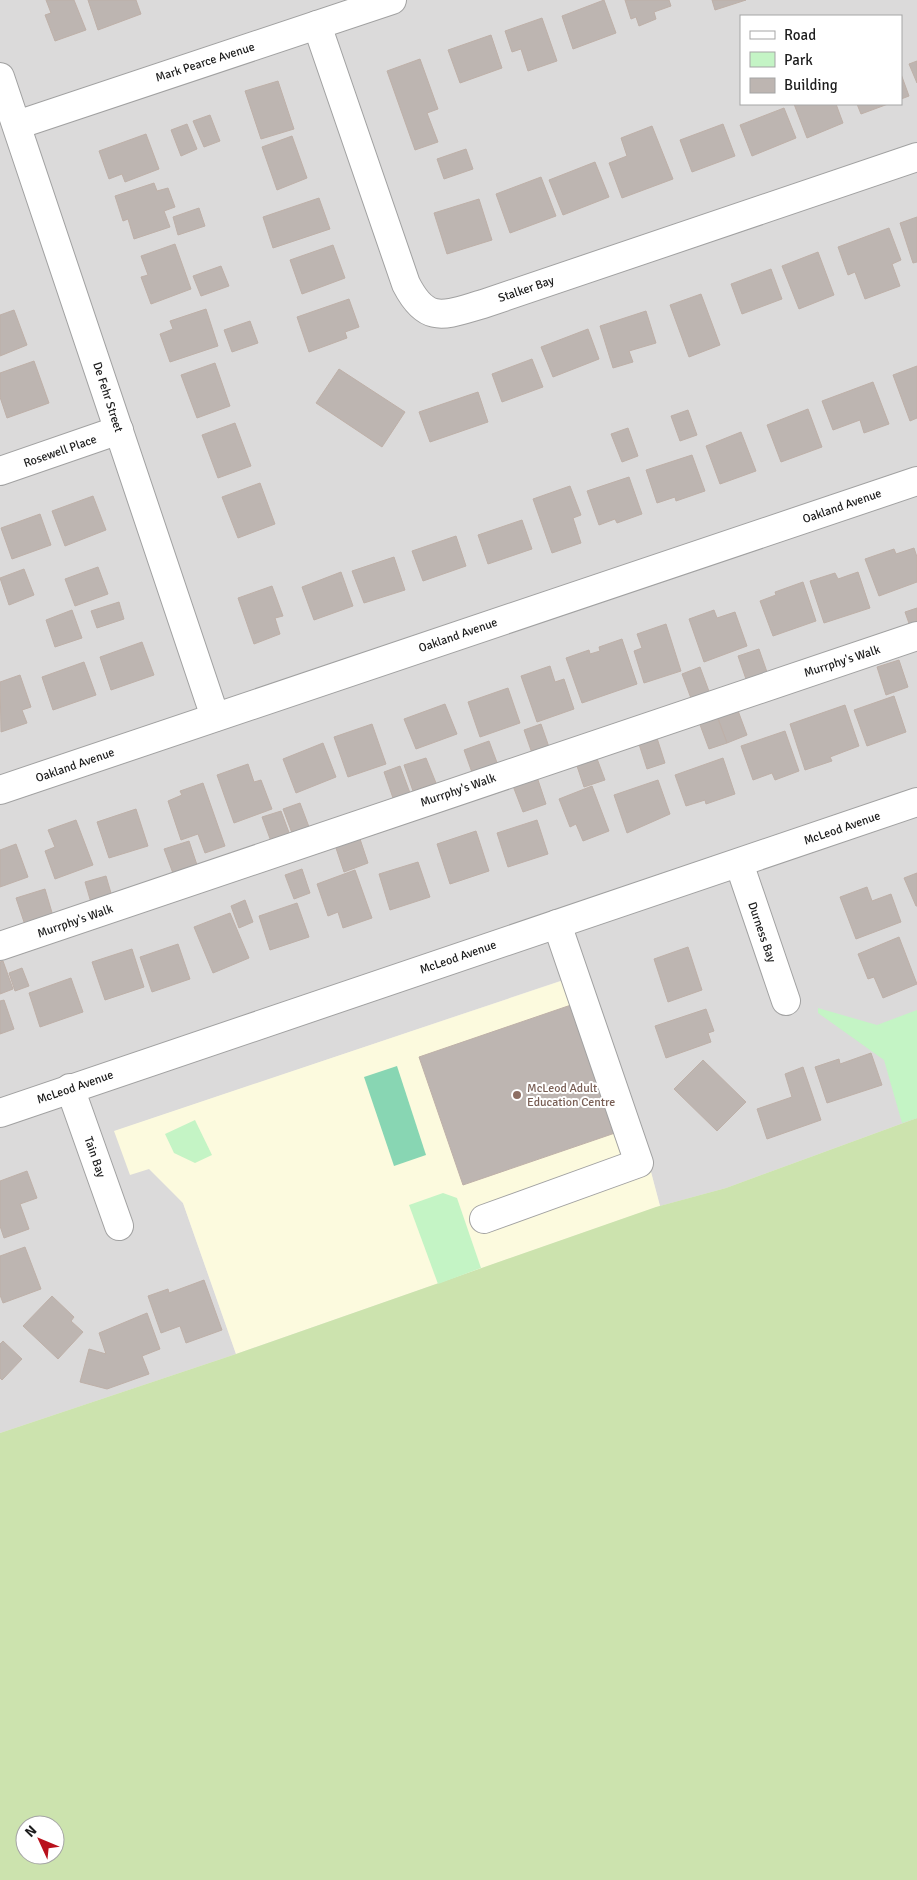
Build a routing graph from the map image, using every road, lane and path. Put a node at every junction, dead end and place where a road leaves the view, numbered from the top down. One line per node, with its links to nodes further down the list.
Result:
1 (392, 0): 2 (street, Mark Pearce Avenue)
2 (317, 25): 4 (street, Mark Pearce Avenue); 5 (street, Stalker Bay)
3 (0, 77): 4 (street, De Fehr Street)
4 (17, 125): 6 (street, De Fehr Street)
5 (917, 157)
6 (119, 430): 7 (street, Rosewell Place); 10 (street, De Fehr Street)
7 (0, 471)
8 (917, 481): 10 (street, Oakland Avenue)
9 (917, 636): 15 (street, Murrphy's Walk)
10 (215, 717): 11 (street, Oakland Avenue)
11 (0, 790)
12 (917, 802): 13 (street, McLeod Avenue)
13 (739, 863): 14 (street, McLeod Avenue); 16 (street, Durness Bay)
14 (557, 924): 17 (street, McLeod Avenue); 19 (street)
15 (0, 946)
16 (786, 1001)
17 (70, 1088): 18 (street, McLeod Avenue); 20 (street, Tain Bay)
18 (0, 1113)
19 (484, 1219)
20 (119, 1226)

